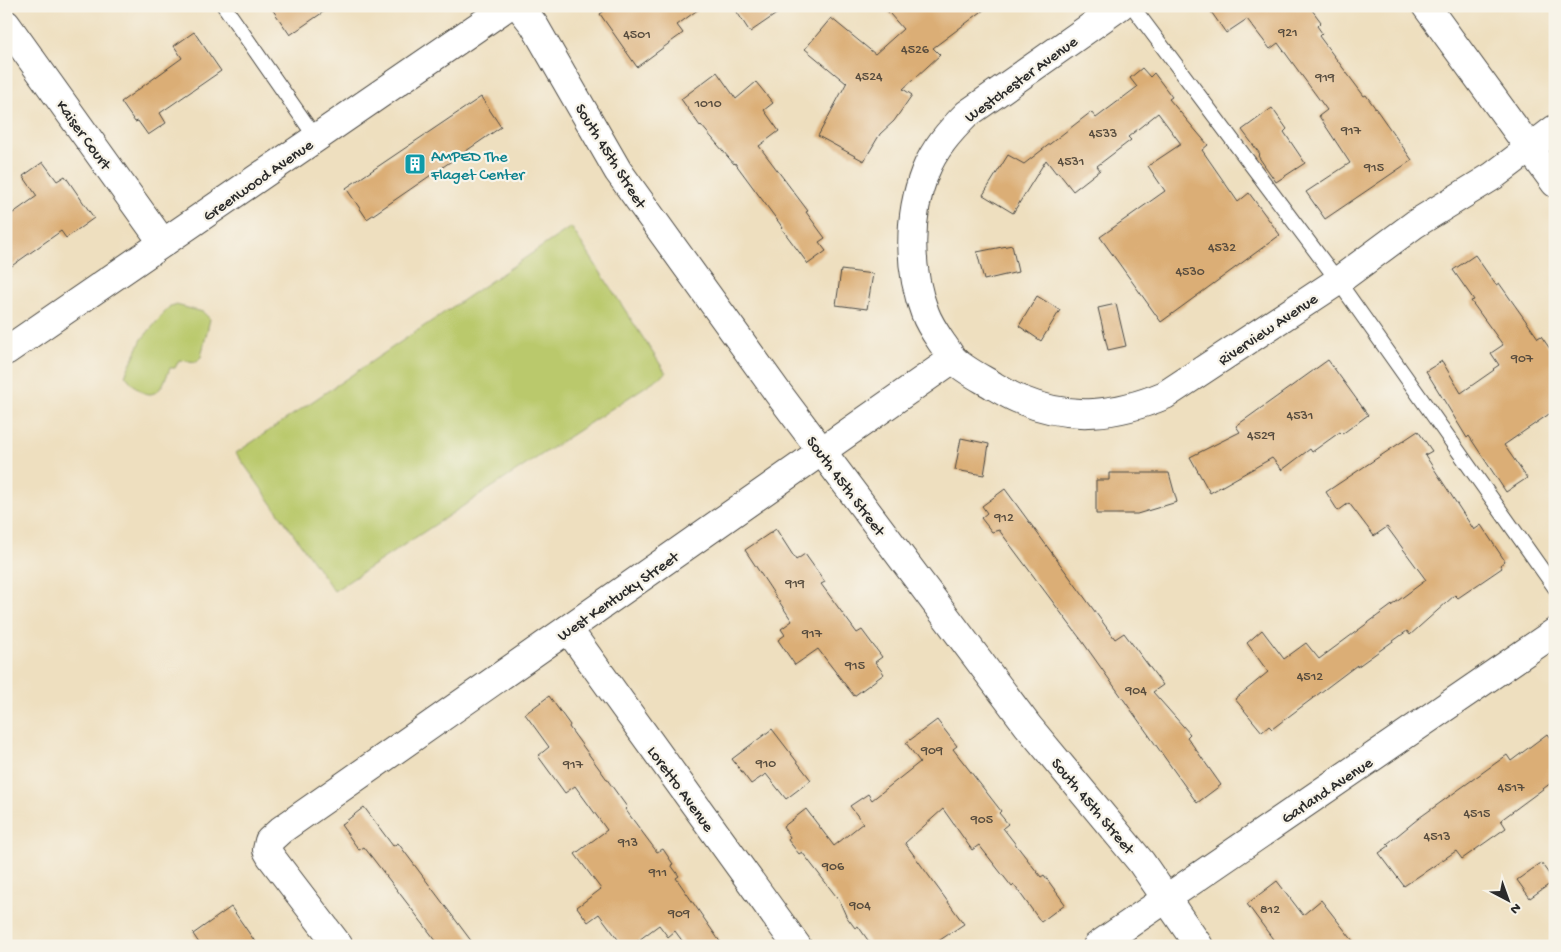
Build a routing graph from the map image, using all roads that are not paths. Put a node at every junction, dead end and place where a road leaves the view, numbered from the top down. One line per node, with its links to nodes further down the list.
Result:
1 (224, 6): 9 (lane)
2 (508, 6): 9 (street, Greenwood Avenue)
3 (520, 6): 16 (street, South 45th Street)
4 (1120, 6): 15 (street, Westchester Avenue)
5 (1132, 6): 13 (lane)
6 (1426, 6): 10 (street)
7 (6, 24): 12 (street, Kaiser Court)
8 (1555, 129): 10 (street, Riverview Avenue)
9 (316, 138): 12 (street, Greenwood Avenue)
10 (1529, 148): 11 (street); 13 (street, Riverview Avenue)
11 (1555, 183)
12 (164, 243): 14 (street, Greenwood Avenue)
13 (1338, 281): 15 (street, Riverview Avenue); 17 (lane)
14 (6, 351)
15 (953, 359): 16 (street, West Kentucky Street)
16 (822, 451): 18 (street, West Kentucky Street); 20 (street, South 45th Street)
17 (1555, 588)
18 (568, 629): 21 (street, West Kentucky Street); 22 (street, Loretto Avenue)
19 (1555, 632): 20 (street, Garland Avenue)
20 (1166, 898): 23 (street, Garland Avenue); 24 (street, South 45th Street)
21 (339, 946)
22 (797, 946)
23 (1097, 946)
24 (1199, 946)

